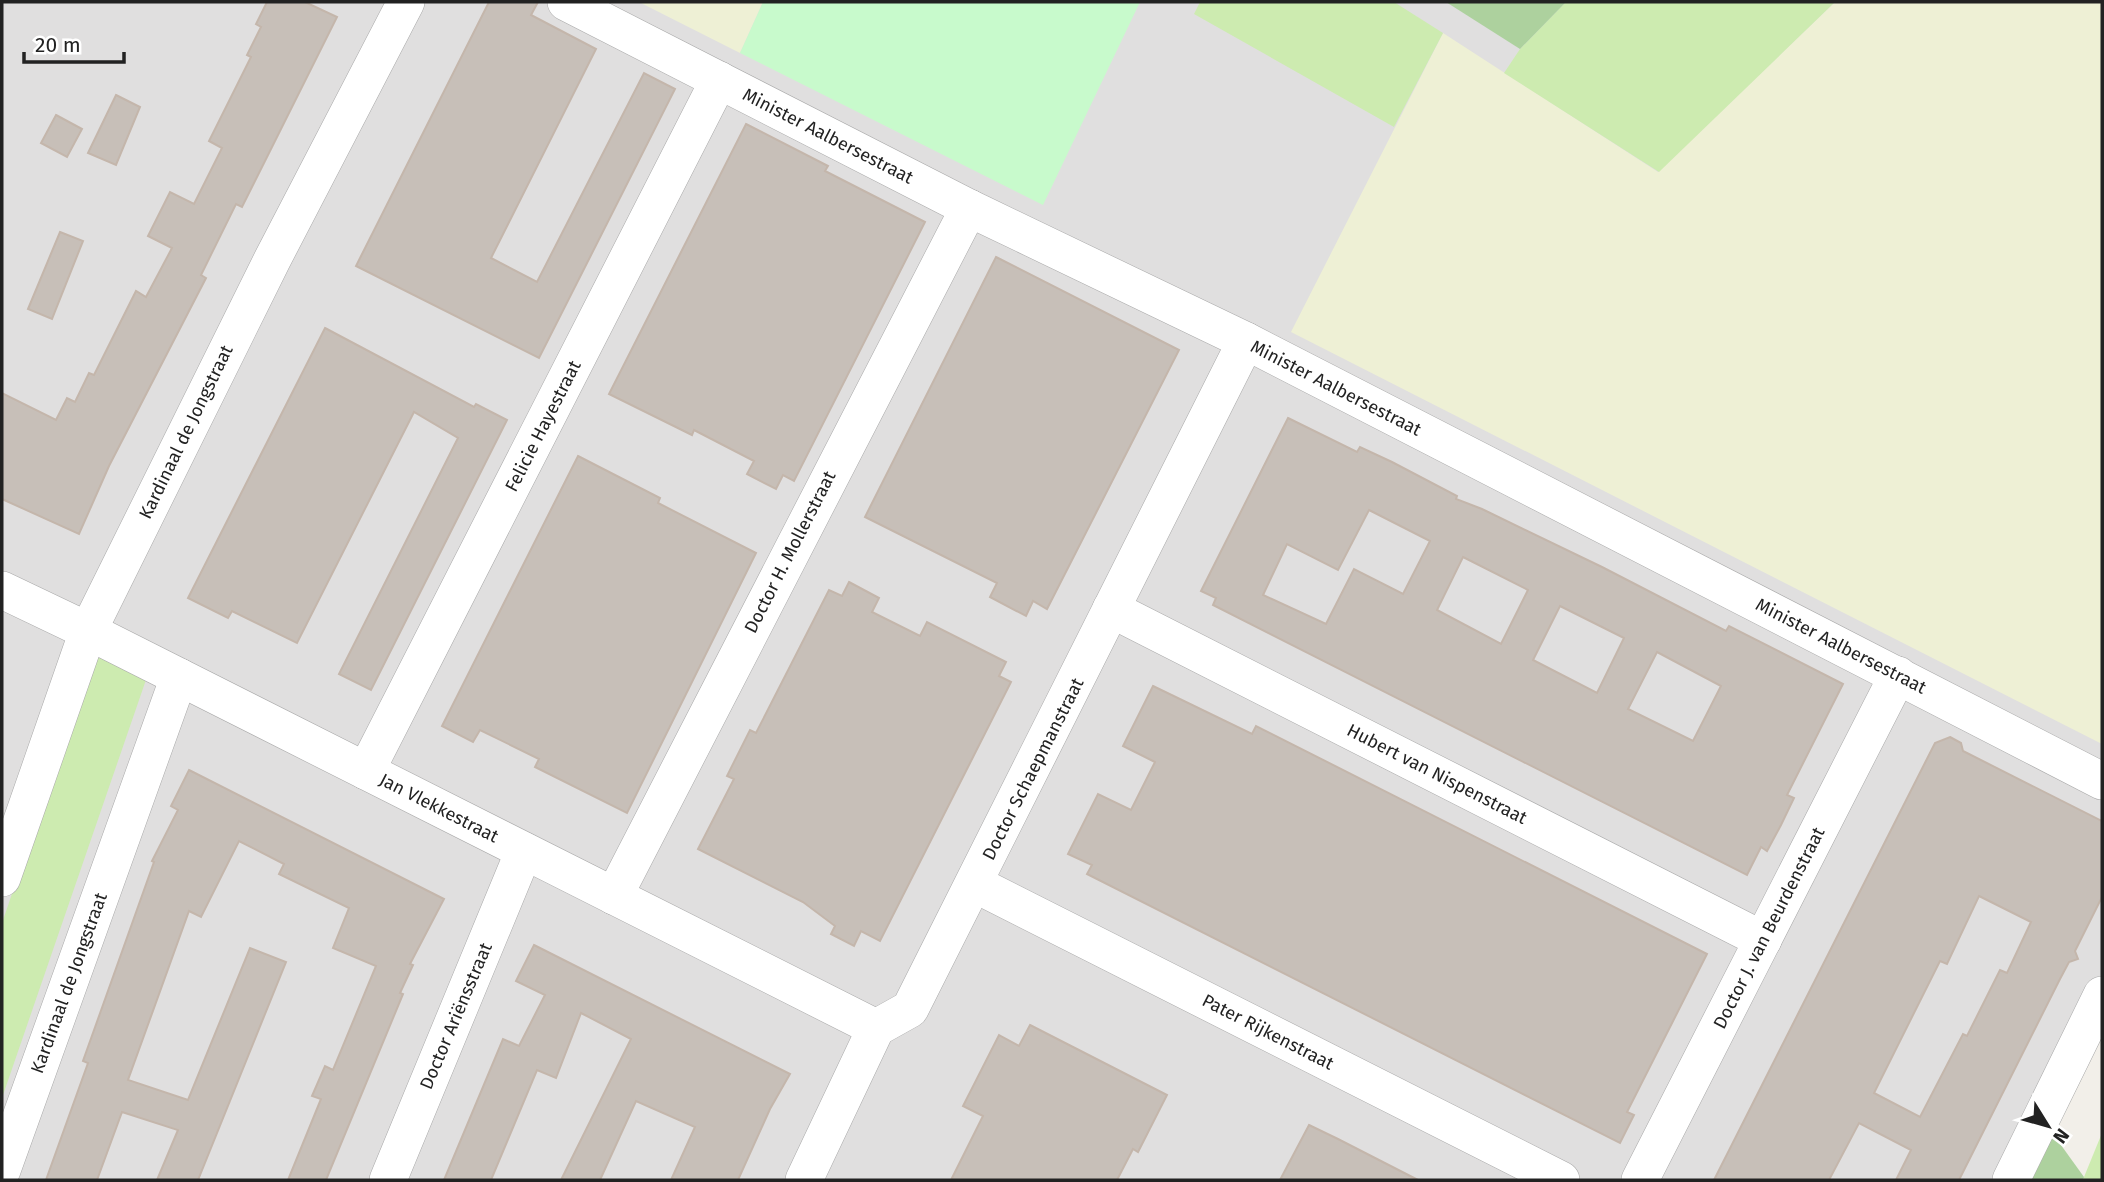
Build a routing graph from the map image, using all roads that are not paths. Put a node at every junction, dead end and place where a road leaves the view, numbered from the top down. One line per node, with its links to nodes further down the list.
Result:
1 (406, 2): 8 (street, Kardinaal de Jongstraat)
2 (566, 2): 3 (street, Minister Aalbersestraat)
3 (719, 80): 4 (street, Minister Aalbersestraat); 11 (street, Felicie Hayestraat)
4 (969, 208): 5 (street, Minister Aalbersestraat); 16 (street, Doctor H. Mollerstraat)
5 (1246, 341): 7 (street, Doctor Schaepmanstraat); 9 (street, Minister Aalbersestraat)
6 (2, 590): 8 (street, Jan Vlekkestraat)
7 (1111, 609): 15 (street, Doctor Schaepmanstraat); 17 (street, Hubert van Nispenstraat)
8 (88, 631): 10 (street, Jan Vlekkestraat); 14 (street, Kardinaal de Jongstraat)
9 (1898, 675): 12 (street, Minister Aalbersestraat); 17 (street, Doctor J. van Beurdenstraat)
10 (179, 677): 11 (street, Jan Vlekkestraat); 20 (street, Kardinaal de Jongstraat)
11 (366, 771): 13 (street, Jan Vlekkestraat)
12 (2102, 782)
13 (524, 851): 16 (street, Jan Vlekkestraat); 21 (street, Doctor Ariënsstraat)
14 (2, 877)
15 (975, 884): 19 (street, Doctor Schaepmanstraat); 23 (street, Pater Rijkenstraat)
16 (614, 896): 19 (street, Jan Vlekkestraat)
17 (1763, 940): 24 (street, Doctor J. van Beurdenstraat)
18 (2102, 995): 25 (street)
19 (876, 1028): 22 (street)
20 (2, 1170)
21 (388, 1180)
22 (806, 1180)
23 (1561, 1180)
24 (1640, 1180)
25 (2011, 1180)

